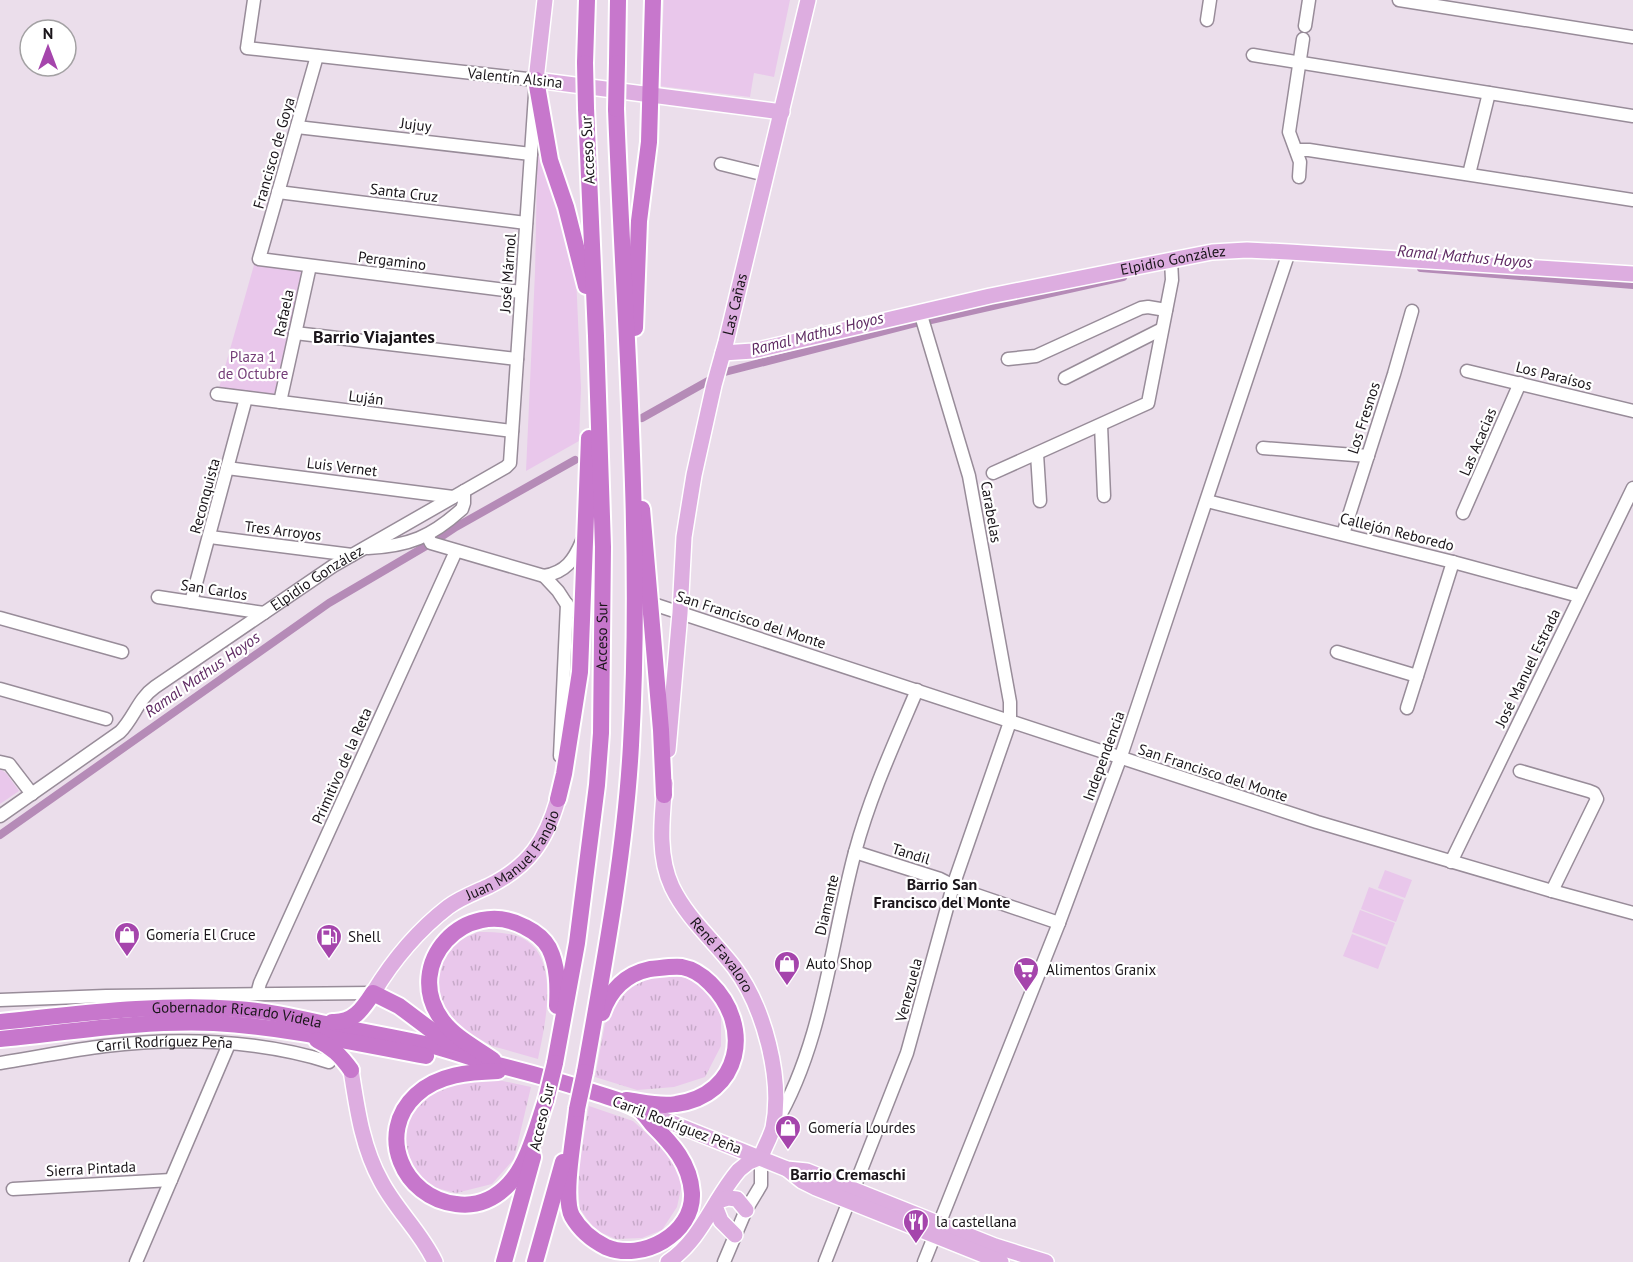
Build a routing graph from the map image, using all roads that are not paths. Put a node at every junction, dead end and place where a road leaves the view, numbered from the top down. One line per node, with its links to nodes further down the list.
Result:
1 (254, 0): 15 (street, Valentín Alsina)
2 (545, 0): 17 (main road)
3 (587, 0): 43 (highway, Acceso Sur, bridge)
4 (618, 0): 55 (highway, Acceso Sur, bridge)
5 (652, 0): 19 (highway)
6 (808, 0): 20 (main road, Las Cañas)
7 (1210, 0): 10 (street)
8 (1309, 0): 11 (street)
9 (1400, 0): 12 (street)
10 (1207, 20)
11 (1305, 26)
12 (1633, 37)
13 (1303, 39): 16 (street)
14 (1252, 55): 16 (street)
15 (317, 56): 17 (street, Valentín Alsina); 22 (street, Francisco de Goya)
16 (1299, 63): 18 (street); 23 (street)
17 (536, 80): 19 (main road, Valentín Alsina); 24 (street, José Mármol); 43 (highway)
18 (1489, 93): 21 (street); 26 (street)
19 (652, 94): 20 (main road, Valentín Alsina); 55 (highway)
20 (782, 112): 27 (main road, Las Cañas)
21 (1633, 116)
22 (297, 127): 24 (street, Jujuy); 29 (street, Francisco de Goya)
23 (1296, 150): 26 (street); 28 (street)
24 (531, 154): 31 (street, José Mármol)
25 (721, 164): 27 (street)
26 (1468, 174): 30 (street)
27 (766, 175): 44 (main road, Las Cañas)
28 (1299, 177)
29 (278, 192): 31 (street, Santa Cruz); 33 (street, Francisco de Goya)
30 (1633, 200)
31 (526, 223): 37 (street, José Mármol)
32 (1289, 252): 34 (main road, Elpidio González); 36 (main road, Elpidio González); 68 (street, Independencia)
33 (259, 259): 35 (street, Pergamino)
34 (1171, 260): 38 (street); 40 (main road, Elpidio González)
35 (310, 266): 37 (street, Pergamino); 42 (street, Rafaela)
36 (1633, 274)
37 (521, 292): 46 (street, José Mármol)
38 (1166, 310): 41 (street); 45 (street)
39 (1412, 311): 60 (street, Los Fresnos)
40 (920, 312): 44 (main road, Elpidio González); 95 (street, Carabelas)
41 (1162, 329): 49 (street); 56 (street)
42 (295, 333): 46 (street); 53 (street, Rafaela)
43 (596, 336): 47 (highway, Acceso Sur)
44 (723, 353): 85 (main road, Las Cañas)
45 (1008, 358)
46 (517, 359): 57 (street, José Mármol)
47 (596, 360): 70 (highway); 120 (highway, Acceso Sur)
48 (1467, 371): 50 (street, Los Paraísos)
49 (1065, 378)
50 (1520, 383): 54 (street, Los Paraísos); 69 (street, Las Acacias)
51 (217, 394): 52 (street, Luján)
52 (246, 398): 53 (street, Luján); 62 (street, Reconquista)
53 (280, 402): 57 (street, Luján)
54 (1633, 411)
55 (630, 422): 82 (highway); 124 (highway, Acceso Sur)
56 (1101, 425): 59 (street); 66 (street)
57 (512, 431): 61 (street, José Mármol)
58 (1263, 448): 60 (street)
59 (1037, 454): 63 (street); 67 (street)
60 (1368, 456): 71 (street, Los Fresnos)
61 (506, 467): 65 (street, Elpidio González)
62 (227, 468): 65 (street, Luis Vernet); 73 (street, Reconquista)
63 (993, 473)
64 (1633, 488): 79 (street, José Manuel Estrada)
65 (459, 494): 72 (street); 74 (street, Elpidio González)
66 (1104, 496)
67 (1040, 501)
68 (1207, 501): 71 (street, Callejón Reboredo); 96 (street, Independencia)
69 (1463, 513)
70 (586, 525): 78 (street); 87 (highway)
71 (1343, 534): 77 (street, Callejón Reboredo)
72 (427, 535): 74 (street); 75 (street)
73 (210, 537): 76 (street, Tres Arroyos); 81 (street, Reconquista)
74 (364, 548): 76 (street, Elpidio González)
75 (456, 551): 78 (street); 110 (street, Primitivo de la Reta)
76 (352, 555): 84 (street, Elpidio González)
77 (1453, 562): 79 (street, Callejón Reboredo); 90 (street)
78 (544, 576): 83 (street)
79 (1580, 596): 104 (street, José Manuel Estrada)
80 (158, 597): 81 (street, San Carlos)
81 (191, 602): 84 (street, San Carlos)
82 (650, 603): 85 (street, San Francisco del Monte); 100 (highway)
83 (567, 604): 87 (street); 101 (street, Juan Manuel Fangio)
84 (264, 613): 99 (street, Elpidio González)
85 (680, 613): 92 (street, San Francisco del Monte); 100 (main road, René Favaloro)
86 (0, 618): 88 (street)
87 (583, 636): 101 (highway)
88 (122, 652)
89 (1337, 652): 90 (street)
90 (1417, 676): 93 (street)
91 (0, 689): 94 (street)
92 (917, 690): 95 (street, San Francisco del Monte); 103 (street, Diamante)
93 (1407, 708)
94 (106, 719)
95 (1010, 722): 96 (street, San Francisco del Monte); 105 (street, Venezuela)
96 (1120, 759): 104 (street, San Francisco del Monte); 108 (street, Independencia)
97 (0, 762): 99 (street)
98 (1520, 771): 106 (street)
99 (32, 794): 102 (street, Elpidio González)
100 (664, 795): 130 (main road, René Favaloro)
101 (558, 799): 109 (main road, Juan Manuel Fangio)
102 (0, 816)
103 (855, 852): 105 (street, Tandil); 130 (street, Diamante)
104 (1451, 862): 106 (street, San Francisco del Monte)
105 (953, 886): 108 (street, Tandil); 134 (street, Venezuela)
106 (1552, 891): 107 (street, San Francisco del Monte)
107 (1633, 913)
108 (1059, 923): 137 (street, Independencia)
109 (373, 993): 110 (street); 113 (highway); 117 (highway)
110 (257, 994): 111 (street)
111 (0, 1000)
112 (0, 1020): 114 (highway, Gobernador Ricardo Videla)
113 (304, 1027): 114 (highway, Gobernador Ricardo Videla); 117 (highway, Gobernador Ricardo Videla); 122 (highway)
114 (27, 1028): 115 (highway)
115 (0, 1040)
116 (229, 1044): 118 (street, Carril Rodríguez Peña); 119 (street, Carril Rodríguez Peña); 132 (street)
117 (472, 1059): 121 (highway, Gobernador Ricardo Videla)
118 (329, 1062)
119 (0, 1063)
120 (555, 1063): 121 (highway); 127 (highway, Acceso Sur, bridge)
121 (501, 1066): 123 (highway, Gobernador Ricardo Videla)
122 (351, 1070): 140 (main road)
123 (527, 1072): 125 (highway, Gobernador Ricardo Videla); 127 (highway)
124 (585, 1072): 126 (highway); 128 (highway, Acceso Sur, bridge)
125 (566, 1084): 126 (highway, Carril Rodríguez Peña)
126 (605, 1096): 129 (highway, Carril Rodríguez Peña)
127 (546, 1100): 141 (highway, Acceso Sur)
128 (577, 1109): 129 (highway); 142 (highway, Acceso Sur)
129 (638, 1109): 131 (main road, Carril Rodríguez Peña)
130 (772, 1129): 131 (main road, René Favaloro)
131 (760, 1157): 134 (main road, Carril Rodríguez Peña); 135 (main road); 136 (street)
132 (171, 1180): 133 (street, Sierra Pintada); 139 (street)
133 (13, 1189)
134 (851, 1196): 137 (main road, Carril Rodríguez Peña); 145 (street, Venezuela)
135 (716, 1203): 136 (main road); 138 (main road); 143 (main road)
136 (746, 1210): 138 (street)
137 (937, 1231): 146 (street, Independencia); 147 (main road, Carril Rodríguez Peña); 148 (main road, Carril Rodríguez Peña)
138 (735, 1235): 144 (street)
139 (136, 1262)
140 (435, 1262)
141 (504, 1262)
142 (535, 1262)
143 (668, 1262)
144 (724, 1262)
145 (825, 1262)
146 (924, 1262)
147 (1001, 1262)
148 (1046, 1262)

